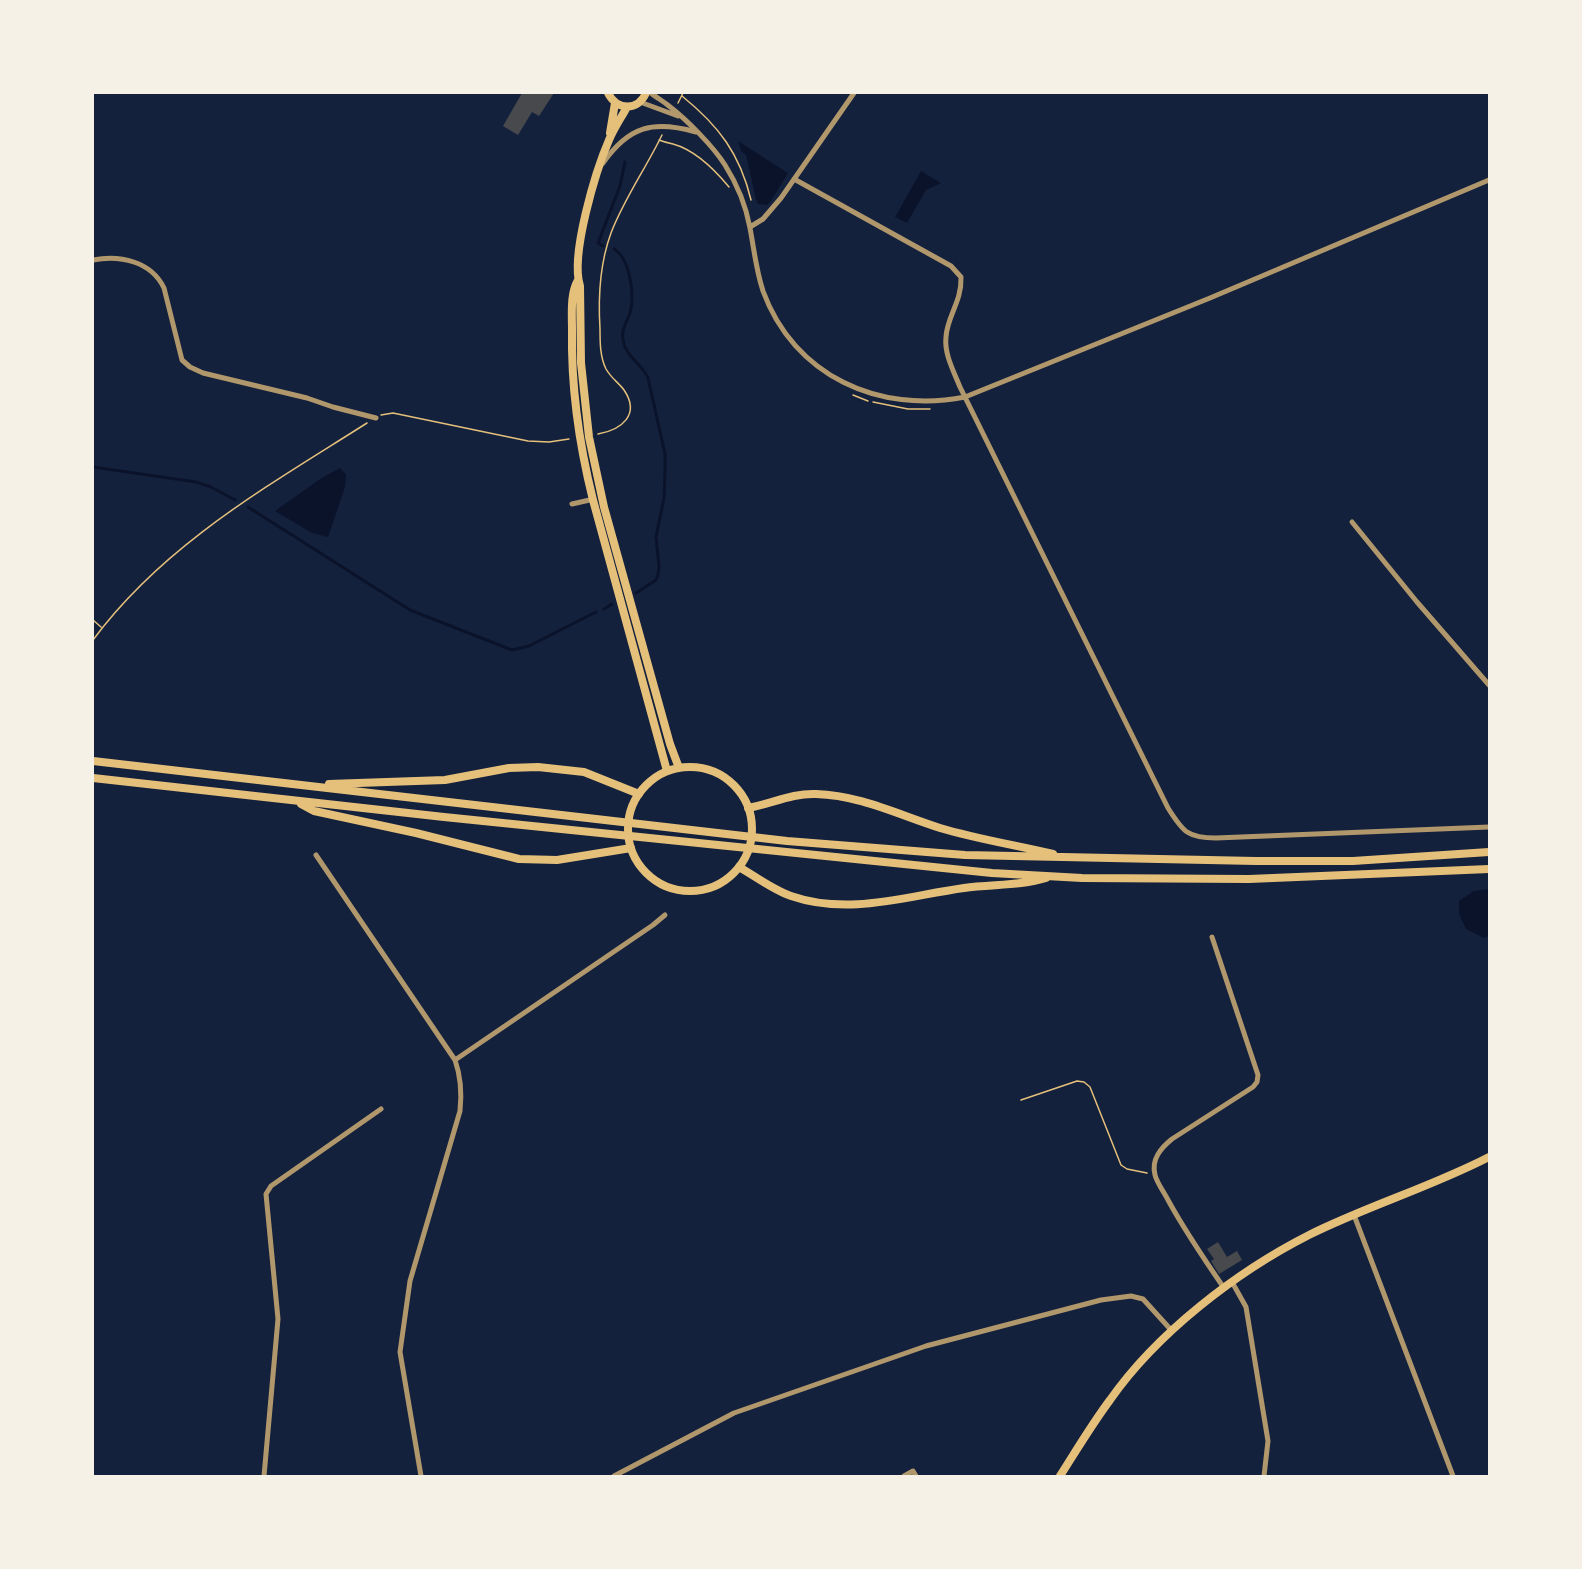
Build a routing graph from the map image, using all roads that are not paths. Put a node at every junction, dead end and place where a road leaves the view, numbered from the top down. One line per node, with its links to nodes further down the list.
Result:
1 (608, 93): 6 (main road)
2 (646, 93): 5 (main road)
3 (651, 93): 8 (street)
4 (854, 93): 12 (street)
5 (640, 102): 7 (main road); 8 (street)
6 (615, 103): 7 (main road); 10 (main road)
7 (627, 107): 10 (main road)
8 (679, 116): 9 (street)
9 (697, 132): 11 (street); 14 (street)
10 (609, 138): 11 (main road)
11 (598, 170): 18 (main road)
12 (794, 179): 14 (street); 16 (street)
13 (1489, 180): 16 (street)
14 (750, 227): 16 (street)
15 (93, 260): 17 (street)
16 (965, 397): 32 (street)
17 (376, 418)
18 (597, 499): 19 (street); 21 (main road); 22 (main road)
19 (572, 504)
20 (1352, 522): 23 (street)
21 (653, 682): 22 (street); 25 (main road)
22 (644, 684): 26 (main road)
23 (1489, 685)
24 (93, 761): 28 (highway)
25 (680, 768): 26 (main road); 31 (main road)
26 (667, 771): 29 (main road)
27 (93, 778): 30 (highway)
28 (314, 786): 29 (highway); 36 (highway)
29 (639, 794): 33 (main road)
30 (295, 801): 33 (highway); 39 (highway)
31 (748, 808): 36 (highway); 37 (main road)
32 (1489, 827)
33 (631, 848): 37 (main road)
34 (1489, 852): 36 (highway)
35 (316, 855): 42 (street)
36 (1069, 858)
37 (739, 867): 39 (highway)
38 (1488, 869): 39 (highway)
39 (1053, 876)
40 (665, 915): 42 (street)
41 (1212, 937): 47 (street)
42 (455, 1060): 50 (street)
43 (381, 1109): 49 (street)
44 (1489, 1157): 45 (main road)
45 (1354, 1215): 46 (main road); 56 (street)
46 (1232, 1282): 47 (main road); 55 (street)
47 (1224, 1288): 48 (main road)
48 (1172, 1331): 51 (street); 54 (main road)
49 (264, 1476)
50 (421, 1476)
51 (614, 1476)
52 (904, 1476): 53 (street)
53 (916, 1476)
54 (1059, 1476)
55 (1264, 1476)
56 (1453, 1476)

